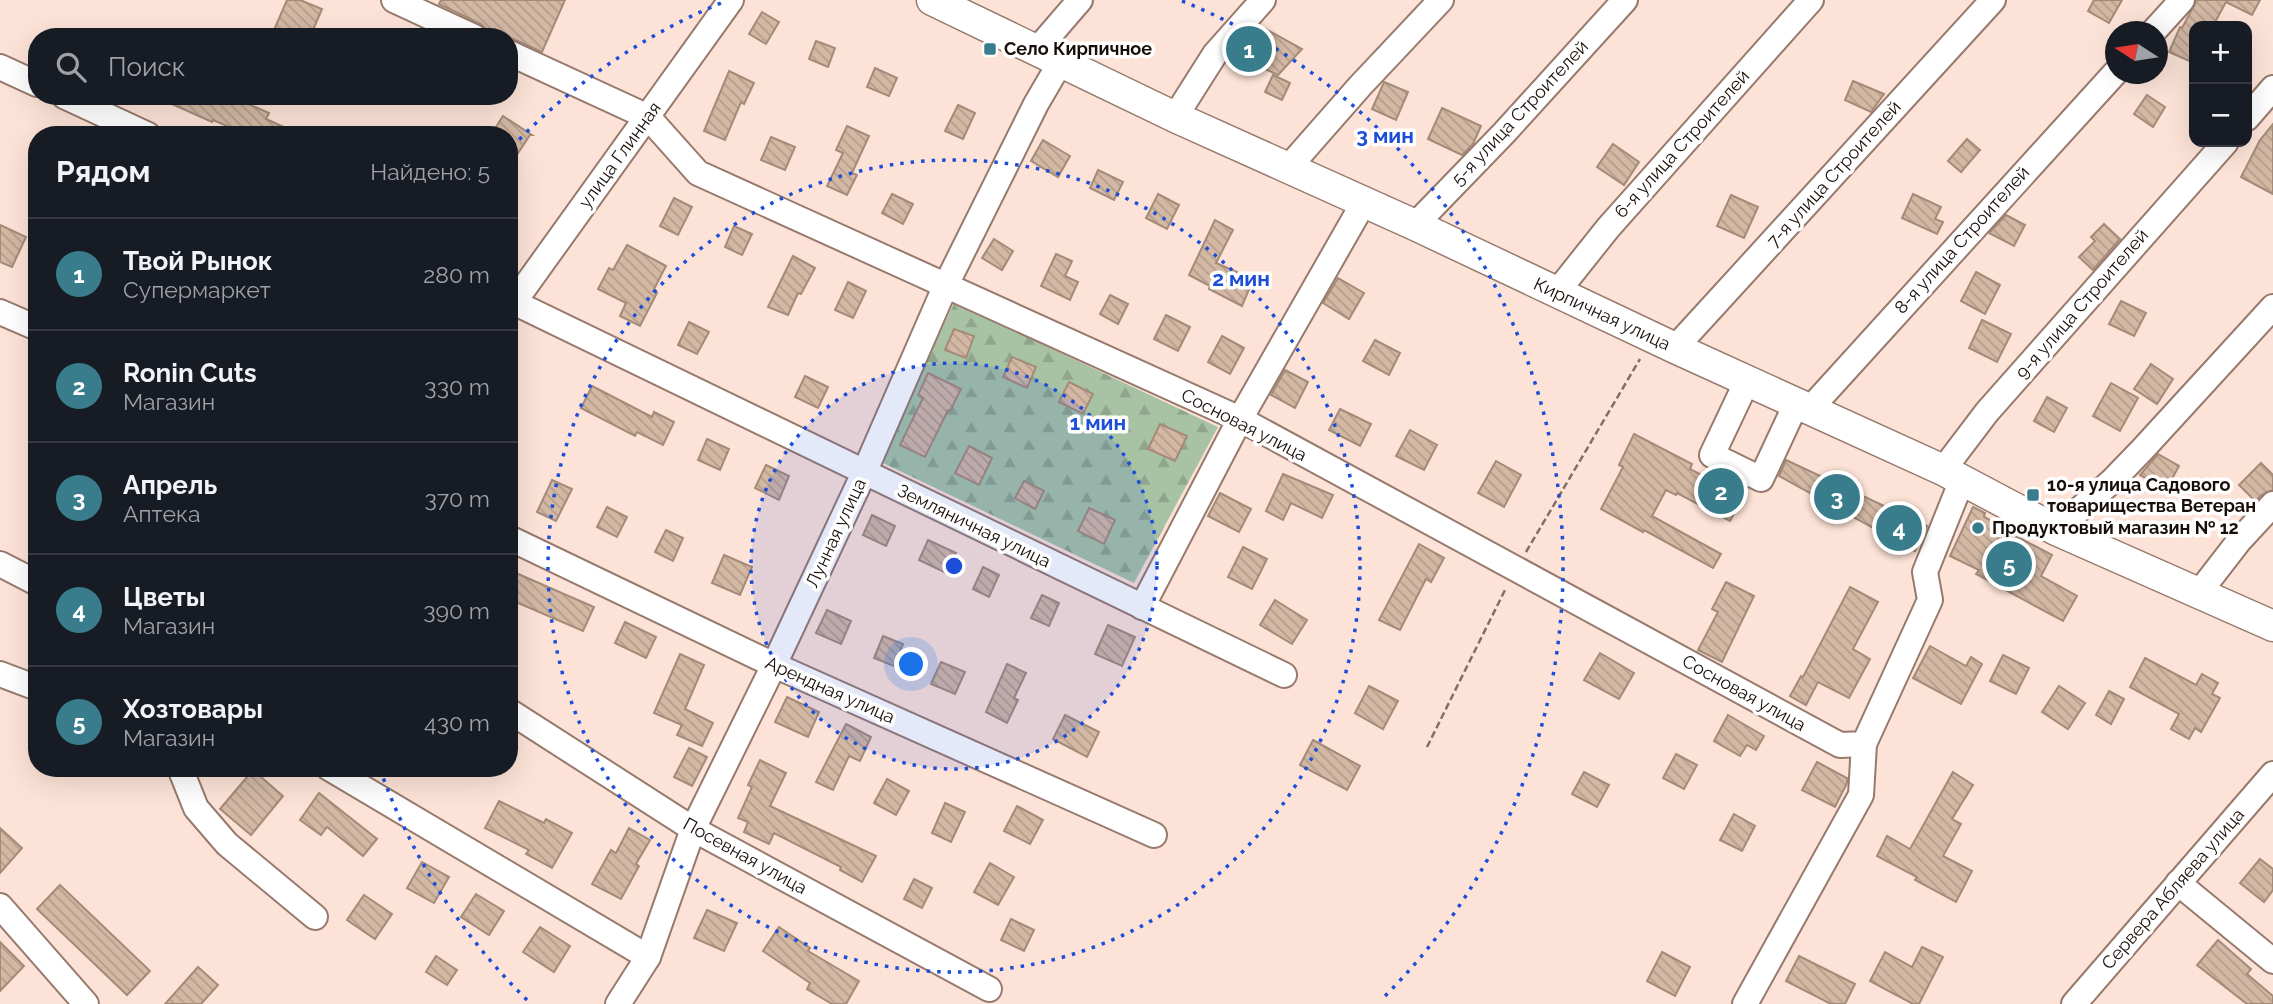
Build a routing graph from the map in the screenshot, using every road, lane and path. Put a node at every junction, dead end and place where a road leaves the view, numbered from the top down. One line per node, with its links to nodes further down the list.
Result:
1 (394, 0): 12 (street)
2 (731, 0): 21 (street, улица Глинная)
3 (932, 0): 14 (main road, Кирпичная улица)
4 (1080, 0): 14 (street, Лунная улица)
5 (1263, 0): 22 (street)
6 (1441, 0): 25 (street)
7 (1625, 0): 27 (street, 5-я улица Строителей)
8 (1811, 0): 29 (street, 6-я улица Строителей)
9 (1993, 0): 35 (street, 7-я улица Строителей)
10 (2182, 0): 11 (street)
11 (2163, 21)
12 (455, 28)
13 (518, 57): 21 (street)
14 (1048, 57): 22 (main road, Кирпичная улица); 28 (street, Лунная улица)
15 (0, 67): 16 (street)
16 (28, 80)
17 (2105, 84): 37 (street, 8-я улица Строителей)
18 (2273, 88): 20 (street)
19 (83, 105): 23 (street)
20 (2252, 112)
21 (648, 117): 28 (street, Сосновая улица); 30 (street, улица Глинная)
22 (1175, 117): 25 (main road, Кирпичная улица)
23 (129, 126)
24 (2221, 147): 40 (street, 9-я улица Строителей)
25 (1288, 168): 26 (main road, Кирпичная улица)
26 (1364, 202): 27 (main road, Кирпичная улица); 38 (street)
27 (1415, 225): 29 (main road, Кирпичная улица)
28 (945, 287): 38 (street, Сосновая улица); 39 (street, Лунная улица)
29 (1557, 292): 35 (main road, Кирпичная улица)
30 (518, 293)
31 (518, 306): 39 (street, Земляничная улица)
32 (2273, 307): 42 (street)
33 (0, 312): 34 (street)
34 (28, 324)
35 (1664, 343): 36 (main road, Кирпичная улица); 45 (path)
36 (1747, 381): 37 (main road, Кирпичная улица); 37 (street, 8-я улица Строителей)
37 (1803, 407): 40 (main road, Кирпичная улица)
38 (1240, 419): 45 (street, Сосновая улица); 48 (street)
39 (864, 473): 48 (street, Земляничная улица); 50 (street, Лунная улица)
40 (1953, 475): 42 (main road, Кирпичная улица); 55 (street, 9-я улица Строителей)
41 (2273, 504): 47 (street)
42 (2056, 530): 47 (main road, Кирпичная улица)
43 (518, 542): 50 (street, Арендная улица)
44 (0, 565): 46 (street)
45 (1516, 568): 55 (street, Сосновая улица); 56 (path)
46 (28, 579)
47 (2198, 594): 49 (main road, Кирпичная улица)
48 (1142, 607): 52 (street, Земляничная улица)
49 (2273, 626)
50 (774, 665): 60 (street, Лунная улица); 61 (street, Арендная улица)
51 (0, 674): 53 (street)
52 (1284, 676)
53 (28, 685)
54 (518, 717): 60 (street, Посевная улица)
55 (1864, 744): 70 (street)
56 (1427, 747)
57 (2273, 774): 62 (street, Сервера Абляева улица)
58 (184, 777): 64 (street)
59 (344, 777): 65 (street)
60 (693, 829): 65 (street, Лунная улица); 67 (street, Посевная улица)
61 (1154, 835)
62 (2178, 883): 66 (street); 71 (street, Сервера Абляева улица)
63 (0, 906): 68 (street)
64 (315, 917)
65 (648, 957): 69 (street, Лунная улица)
66 (2273, 961)
67 (989, 989)
68 (86, 1004)
69 (618, 1004)
70 (1745, 1004)
71 (2074, 1004)

